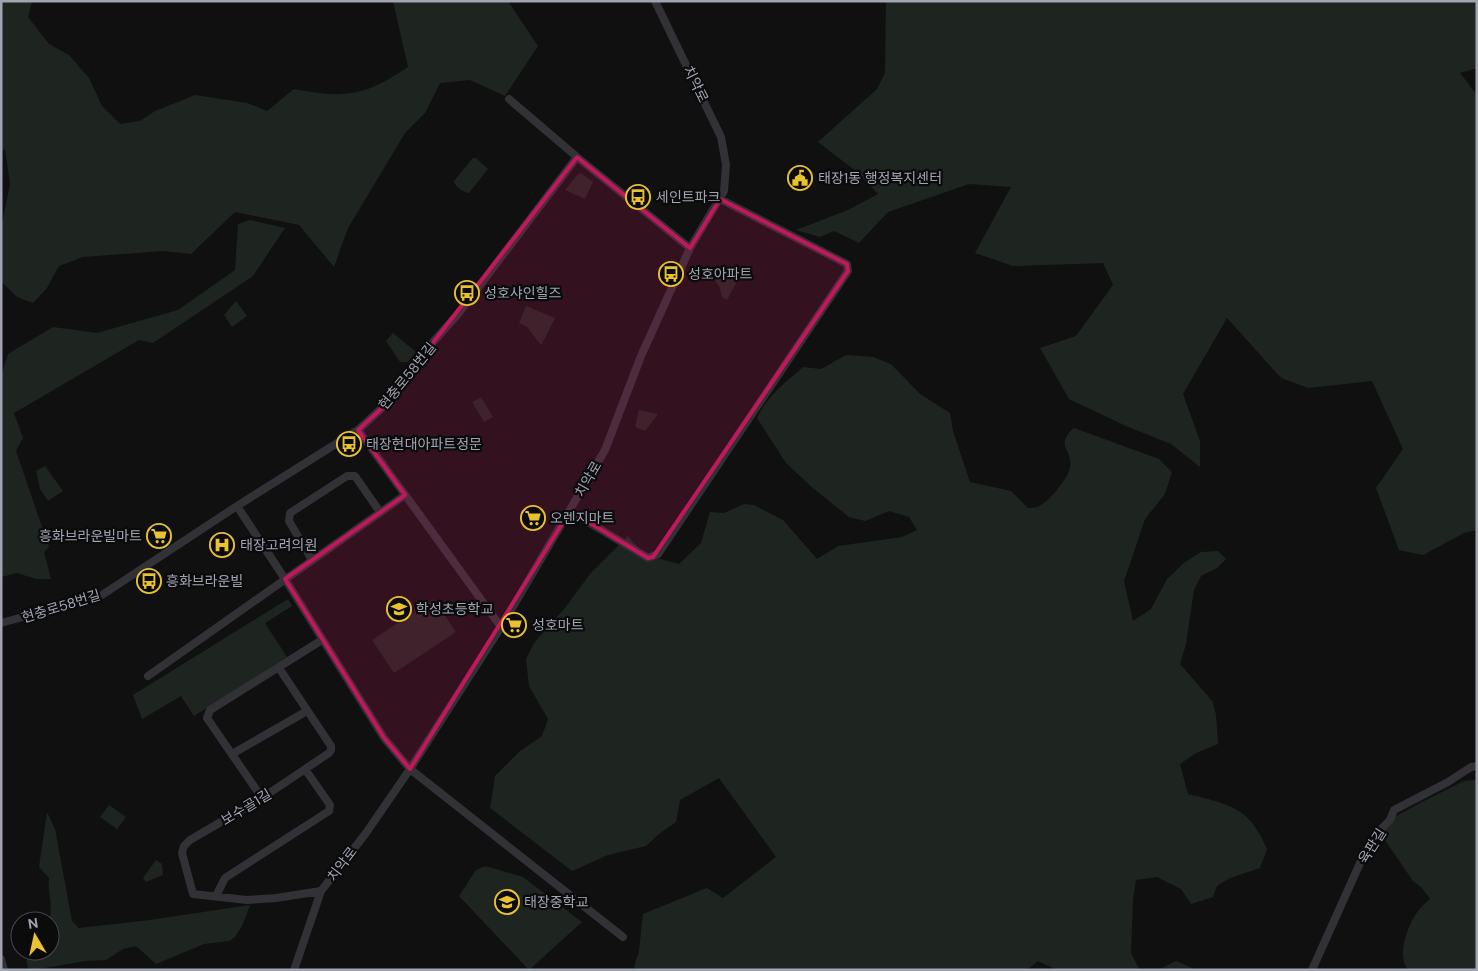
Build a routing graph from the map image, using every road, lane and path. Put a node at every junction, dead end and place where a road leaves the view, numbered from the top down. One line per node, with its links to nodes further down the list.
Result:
1 (655, 1): 4 (street, 치악로)
2 (510, 99): 3 (street)
3 (577, 157): 5 (street); 6 (street, 현충로58번길)
4 (720, 199): 5 (street, 치악로); 9 (street)
5 (690, 248): 9 (street, 치악로)
6 (358, 430): 7 (street); 8 (street, 현충로58번길)
7 (405, 496): 10 (street); 14 (street)
8 (237, 506): 12 (street); 13 (street, 현충로58번길)
9 (570, 511): 14 (street, 치악로)
10 (380, 512): 11 (street); 11 (street)
11 (312, 560): 12 (street)
12 (284, 579): 15 (street); 17 (street)
13 (1, 623)
14 (501, 627): 22 (street, 치악로)
15 (322, 640): 16 (street); 22 (street)
16 (279, 668): 18 (street, 보수골1길); 19 (street)
17 (148, 676)
18 (307, 711): 19 (street); 21 (street, 보수골1길)
19 (232, 754): 23 (street)
20 (1477, 766): 30 (street, 육판길)
21 (305, 769): 23 (street, 보수골1길); 25 (street)
22 (410, 769): 24 (street, 치악로); 26 (street)
23 (262, 798): 25 (street, 보수골1길)
24 (321, 891): 25 (street, 보수골1길); 29 (street, 치악로)
25 (216, 896)
26 (623, 937)
27 (1, 959): 28 (street)
28 (4, 970)
29 (294, 970)
30 (1312, 970)

